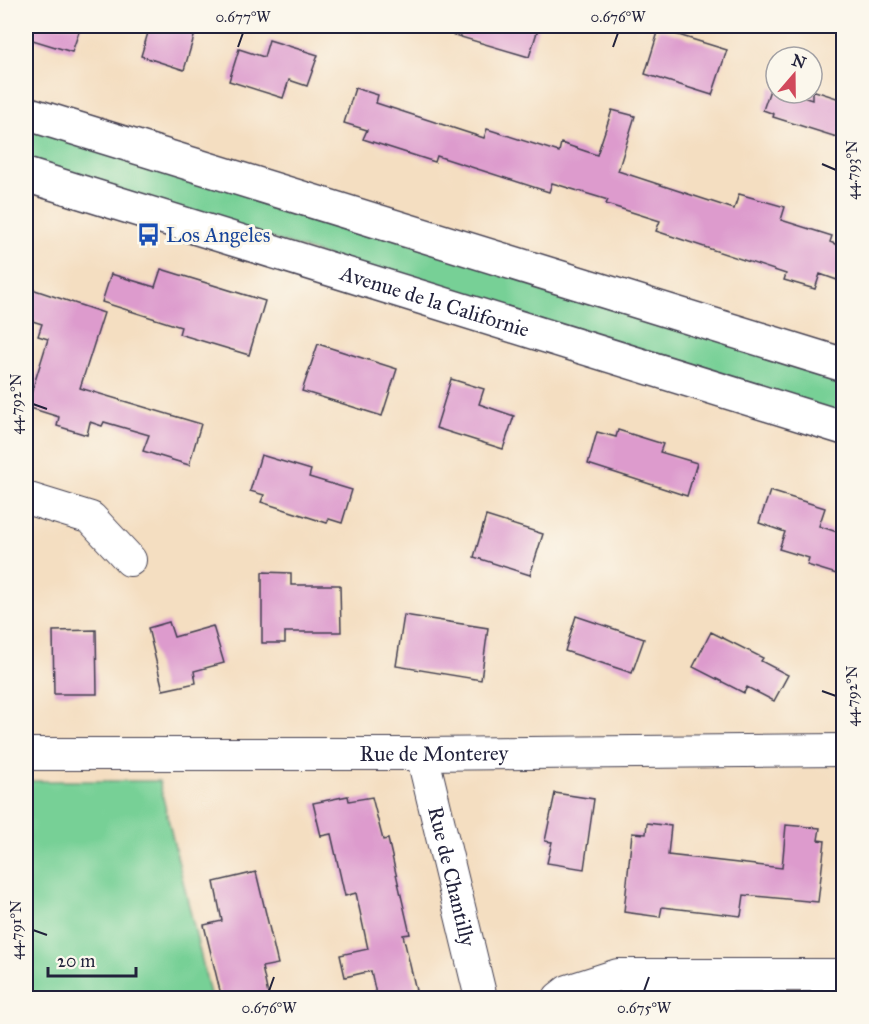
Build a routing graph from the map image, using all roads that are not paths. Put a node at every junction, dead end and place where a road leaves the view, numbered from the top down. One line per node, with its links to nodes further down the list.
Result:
1 (26, 113): 3 (street)
2 (26, 175): 4 (street, Avenue de la Californie)
3 (843, 365)
4 (843, 428)
5 (26, 498): 6 (street)
6 (130, 560)
7 (843, 750): 9 (street, Rue de Monterey)
8 (26, 754): 9 (street, Rue de Monterey)
9 (422, 754): 11 (street, Rue de Chantilly)
10 (843, 975): 12 (street)
11 (481, 999)
12 (559, 999)

